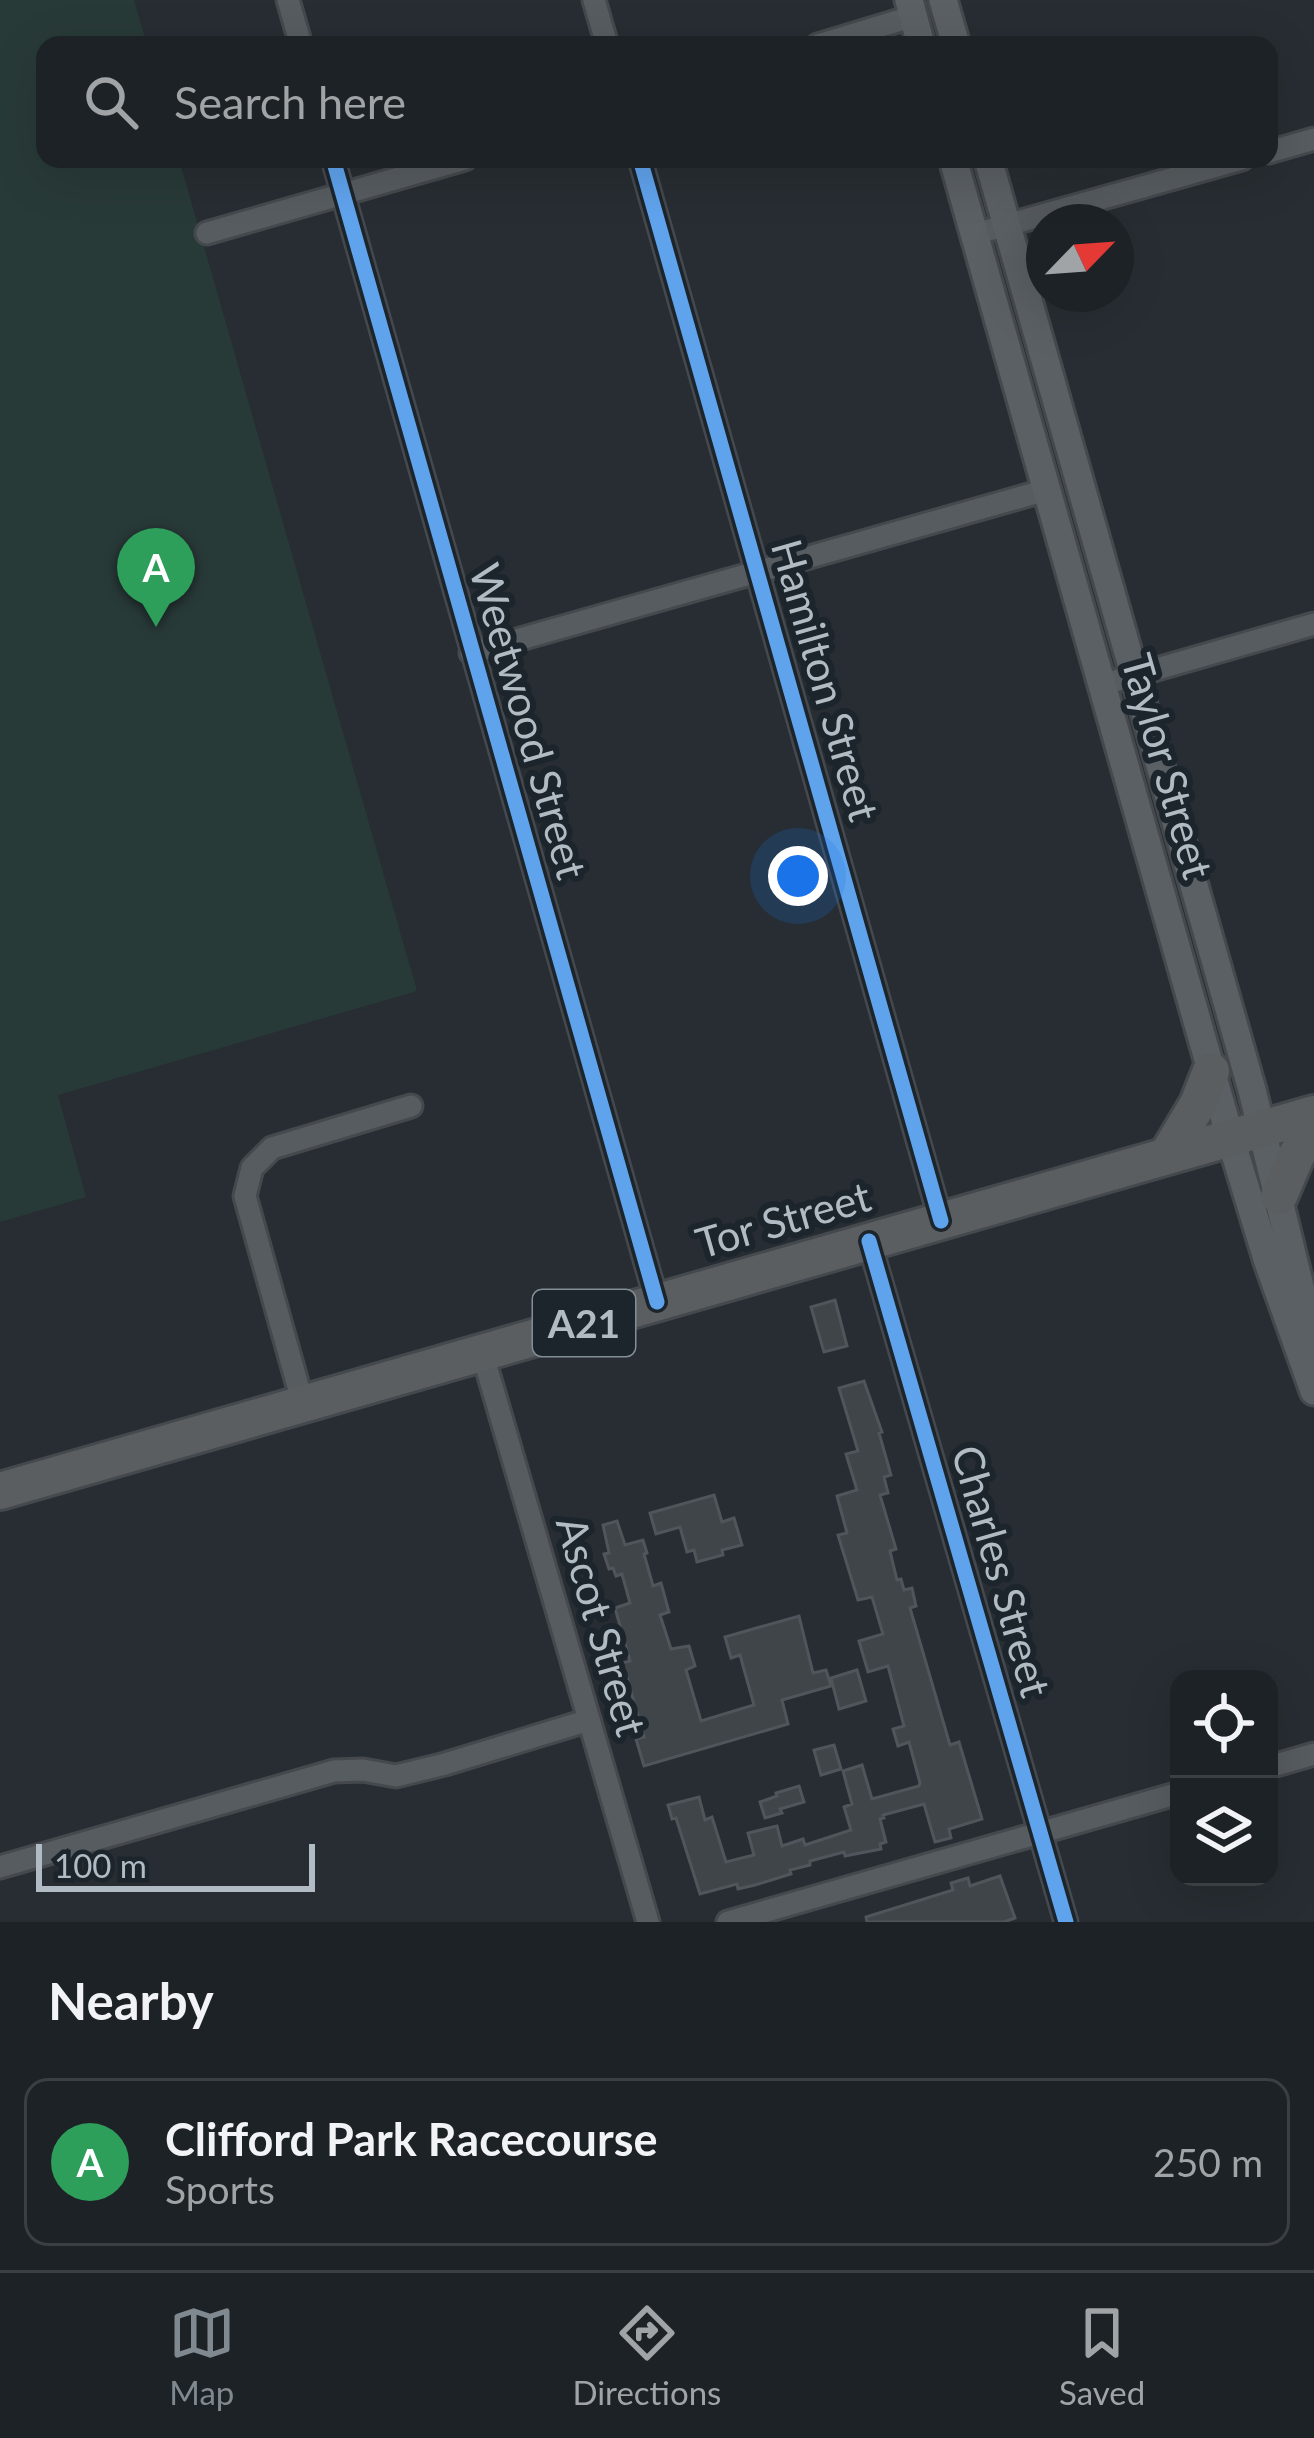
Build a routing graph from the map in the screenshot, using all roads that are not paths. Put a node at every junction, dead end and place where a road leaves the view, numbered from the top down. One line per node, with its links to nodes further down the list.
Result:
1 (288, 0): 5 (street)
2 (594, 0): 6 (street)
3 (943, 0): 8 (main road)
4 (914, 29): 7 (street)
5 (298, 36)
6 (604, 36)
7 (872, 36)
8 (953, 36)
9 (1314, 139): 10 (street)
10 (1278, 149)
11 (336, 168): 17 (street, Weetwood Street)
12 (434, 168): 17 (street)
13 (643, 168): 22 (street, Hamilton Street)
14 (956, 168): 20 (main road, Taylor Street)
15 (991, 168): 18 (main road, Taylor Street)
16 (1211, 168): 18 (street)
17 (343, 194): 19 (street); 24 (street, Weetwood Street)
18 (1007, 225): 20 (street); 25 (main road, Taylor Street)
19 (207, 233)
20 (975, 234): 21 (main road, Taylor Street)
21 (1046, 490): 22 (street); 26 (main road, Taylor Street)
22 (758, 572): 24 (street); 34 (street, Hamilton Street)
23 (1314, 624): 25 (street)
24 (471, 653): 36 (street, Weetwood Street)
25 (1133, 676): 26 (street); 31 (main road, Taylor Street)
26 (1101, 685): 27 (main road, Taylor Street)
27 (1211, 1070): 31 (main road, Taylor Street); 32 (highway)
28 (411, 1106): 40 (street)
29 (1314, 1114): 31 (highway, Tor Street / A21)
30 (1314, 1126): 33 (highway)
31 (1246, 1133): 32 (highway, Tor Street / A21); 33 (main road, Taylor Street); 39 (main road, Taylor Street)
32 (1168, 1154): 34 (highway, Tor Street / A21)
33 (1280, 1196): 37 (main road, Taylor Street)
34 (941, 1221): 35 (highway, Tor Street / A21)
35 (869, 1241): 36 (highway, Tor Street / A21); 46 (street, Charles Street)
36 (657, 1302): 38 (highway, Tor Street / A21)
37 (1314, 1344)
38 (482, 1352): 40 (highway, Tor Street / A21); 42 (street, Ascot Street)
39 (1314, 1391)
40 (302, 1404): 41 (highway, Tor Street / A21)
41 (0, 1491)
42 (589, 1720): 47 (street); 48 (street, Ascot Street)
43 (1314, 1754): 44 (street)
44 (1278, 1764)
45 (1170, 1796): 46 (street)
46 (1041, 1833): 49 (street); 50 (street, Charles Street)
47 (0, 1868)
48 (648, 1922)
49 (728, 1922)
50 (1066, 1922)

